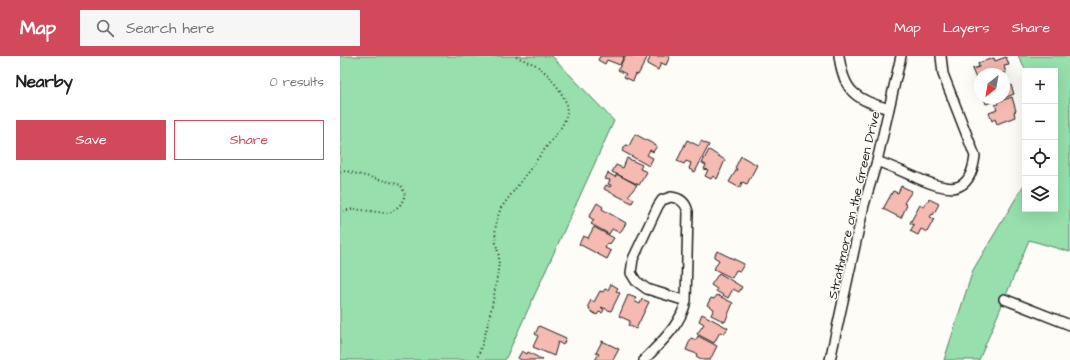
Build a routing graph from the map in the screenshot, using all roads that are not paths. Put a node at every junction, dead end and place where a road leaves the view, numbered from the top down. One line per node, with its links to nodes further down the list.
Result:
1 (839, 56): 4 (street)
2 (901, 56): 4 (street, Strathmore on the Green Drive)
3 (941, 56): 5 (street)
4 (889, 109): 5 (street, Strathmore on the Green Drive)
5 (877, 161): 10 (street, Strathmore on the Green Drive)
6 (1004, 299): 8 (street)
7 (686, 301): 7 (street); 9 (street)
8 (1070, 325)
9 (644, 360)
10 (830, 360)

